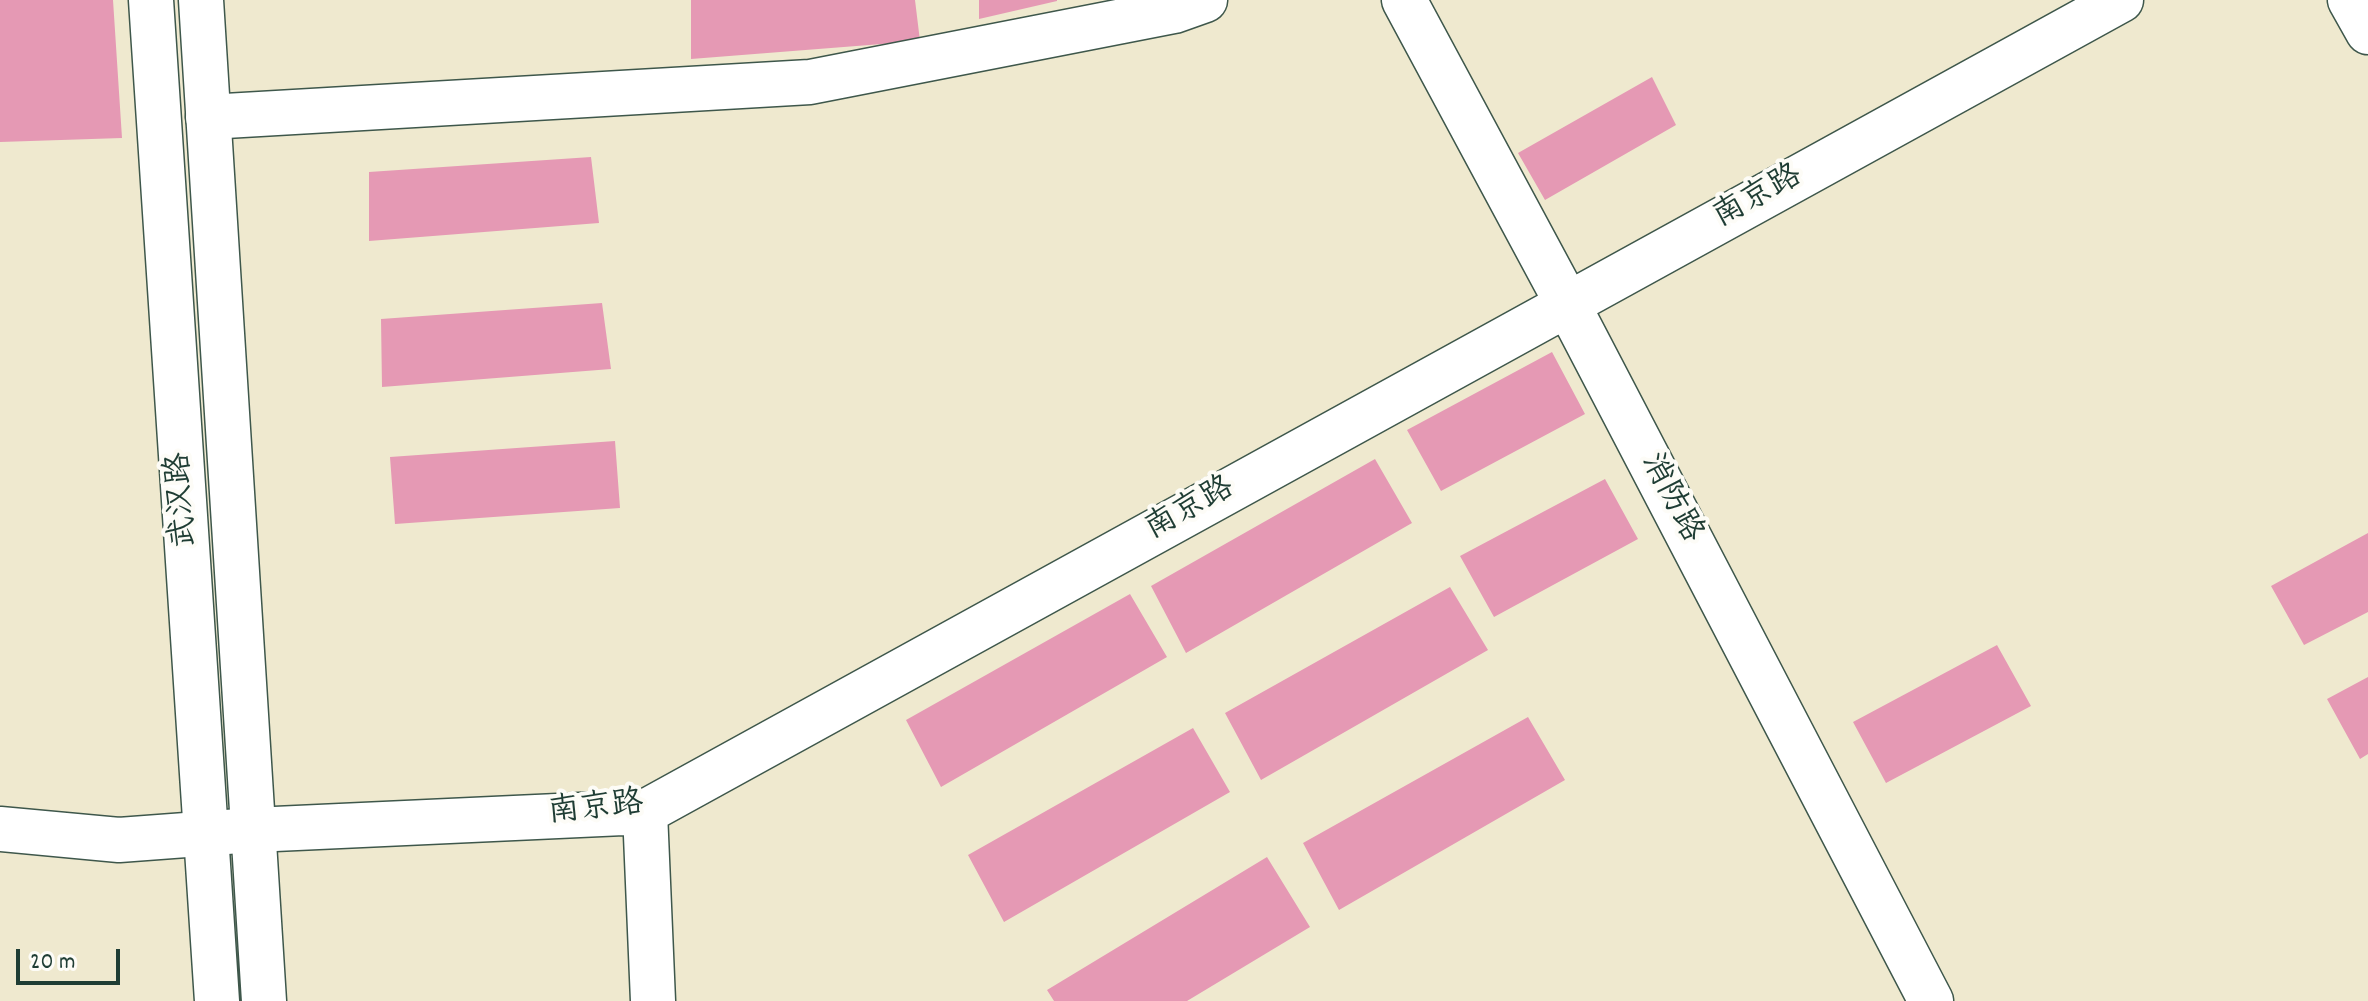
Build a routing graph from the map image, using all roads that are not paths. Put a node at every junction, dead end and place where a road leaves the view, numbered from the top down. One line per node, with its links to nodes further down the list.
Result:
1 (151, 0): 13 (street, 武汉路)
2 (201, 0): 8 (street, 武汉路)
3 (1205, 0): 8 (street)
4 (1404, 0): 9 (street, 消防路)
5 (2121, 0): 9 (street, 南京路)
6 (2350, 0): 7 (street)
7 (2368, 32)
8 (208, 117): 12 (street, 武汉路)
9 (1568, 305): 10 (street, 南京路); 17 (street, 消防路)
10 (645, 812): 12 (street, 南京路); 16 (street)
11 (0, 829): 13 (street, 南京路)
12 (253, 830): 13 (street, 南京路); 15 (street, 武汉路)
13 (208, 834): 14 (street, 武汉路)
14 (217, 1001)
15 (264, 1001)
16 (653, 1001)
17 (1931, 1001)

